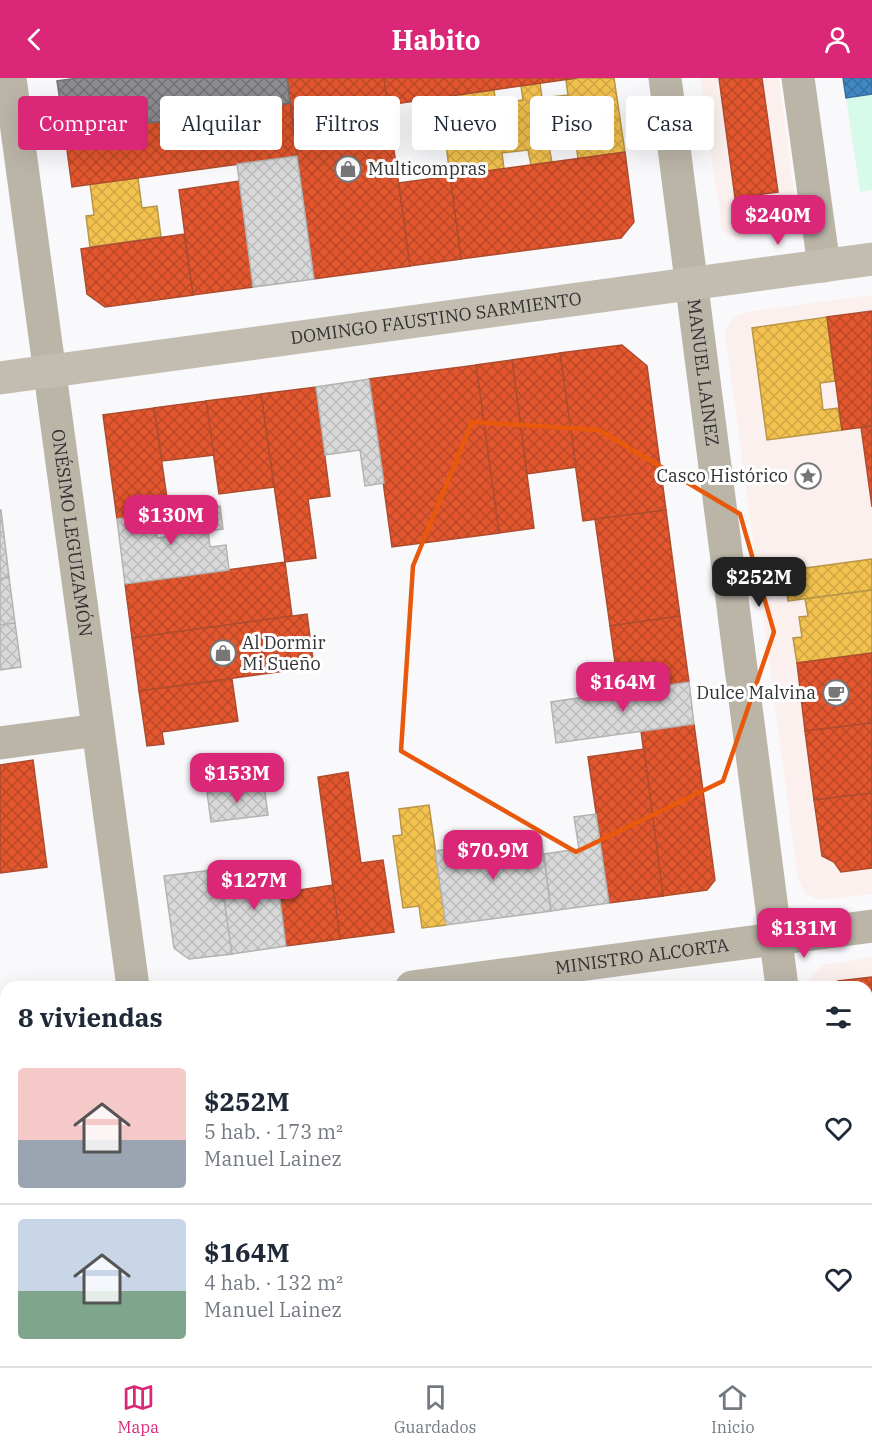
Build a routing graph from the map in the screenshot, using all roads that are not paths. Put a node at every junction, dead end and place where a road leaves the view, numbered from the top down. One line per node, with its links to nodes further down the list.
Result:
1 (10, 78): 7 (street, ONÉSIMO LEGUIZAMÓN)
2 (665, 78): 6 (street, MANUEL LAINEZ)
3 (798, 78): 5 (street)
4 (872, 259): 5 (main road, DOMINGO FAUSTINO SARMIENTO)
5 (824, 266): 6 (main road, DOMINGO FAUSTINO SARMIENTO)
6 (692, 284): 7 (main road, DOMINGO FAUSTINO SARMIENTO); 12 (street, MANUEL LAINEZ)
7 (49, 371): 8 (main road, DOMINGO FAUSTINO SARMIENTO); 9 (street, ONÉSIMO LEGUIZAMÓN)
8 (0, 378)
9 (98, 730): 10 (street); 13 (street, ONÉSIMO LEGUIZAMÓN)
10 (0, 743)
11 (872, 926): 12 (street, MINISTRO ALCORTA)
12 (776, 938): 14 (street, MINISTRO ALCORTA); 15 (street, MANUEL LAINEZ)
13 (132, 981)
14 (457, 981)
15 (781, 981)

